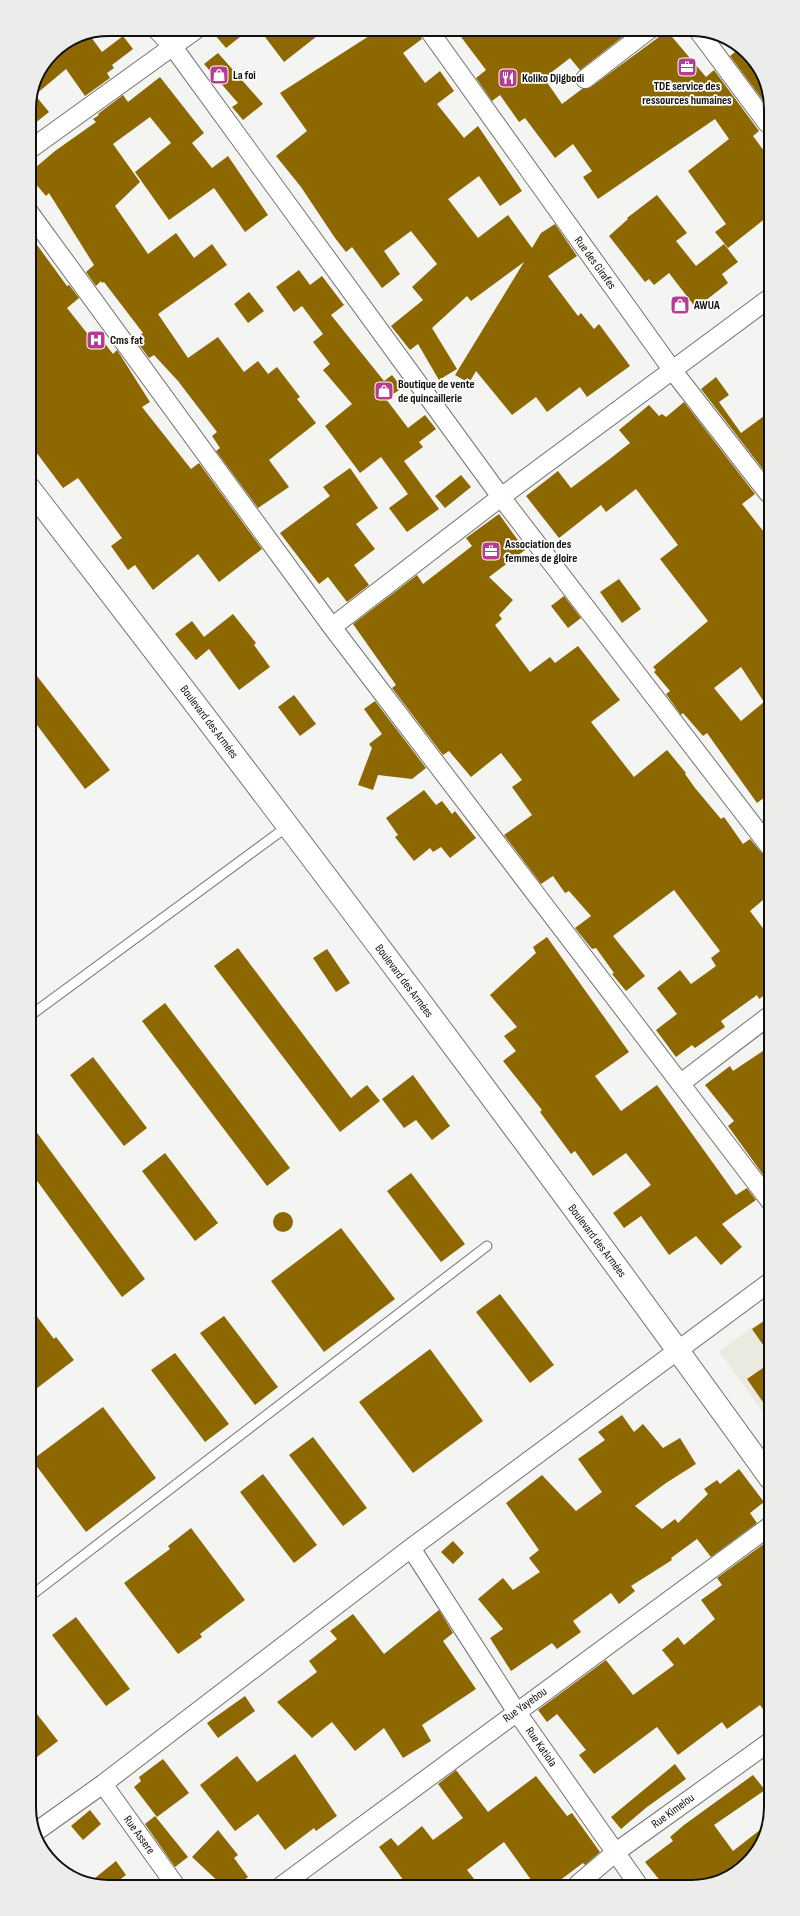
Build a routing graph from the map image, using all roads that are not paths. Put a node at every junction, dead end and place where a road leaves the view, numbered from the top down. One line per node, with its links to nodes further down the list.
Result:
1 (163, 36): 6 (street)
2 (187, 36): 6 (street)
3 (433, 36): 12 (street, Rue des Girafes)
4 (641, 36): 7 (street)
5 (703, 37): 8 (street)
6 (173, 46): 9 (street); 15 (street)
7 (585, 79)
8 (764, 119)
9 (36, 145)
10 (36, 222): 16 (street)
11 (764, 302): 12 (street)
12 (673, 371): 13 (street, Rue des Girafes); 15 (street)
13 (764, 488)
14 (36, 497): 17 (street, Boulevard des Armées)
15 (501, 497): 16 (street); 18 (street)
16 (332, 627): 21 (street)
17 (288, 825): 19 (lane); 25 (street, Boulevard des Armées)
18 (764, 839)
19 (36, 1011)
20 (764, 1020): 21 (street)
21 (681, 1083): 22 (street)
22 (764, 1193)
23 (487, 1246): 29 (lane)
24 (764, 1286): 25 (street)
25 (678, 1350): 26 (street, Boulevard des Armées); 28 (street)
26 (764, 1470)
27 (764, 1530): 30 (street, Rue Yayebou)
28 (411, 1548): 30 (street, Rue Katiola); 32 (street)
29 (36, 1592)
30 (516, 1711): 34 (street, Rue Katiola); 36 (street, Rue Yayebou)
31 (764, 1746): 34 (street, Rue Kimelou)
32 (103, 1784): 33 (street); 35 (street, Rue Assere)
33 (39, 1829)
34 (616, 1852): 37 (street, Rue Kimelou); 38 (street, Rue Katiola)
35 (172, 1880)
36 (289, 1880)
37 (583, 1880)
38 (635, 1880)

